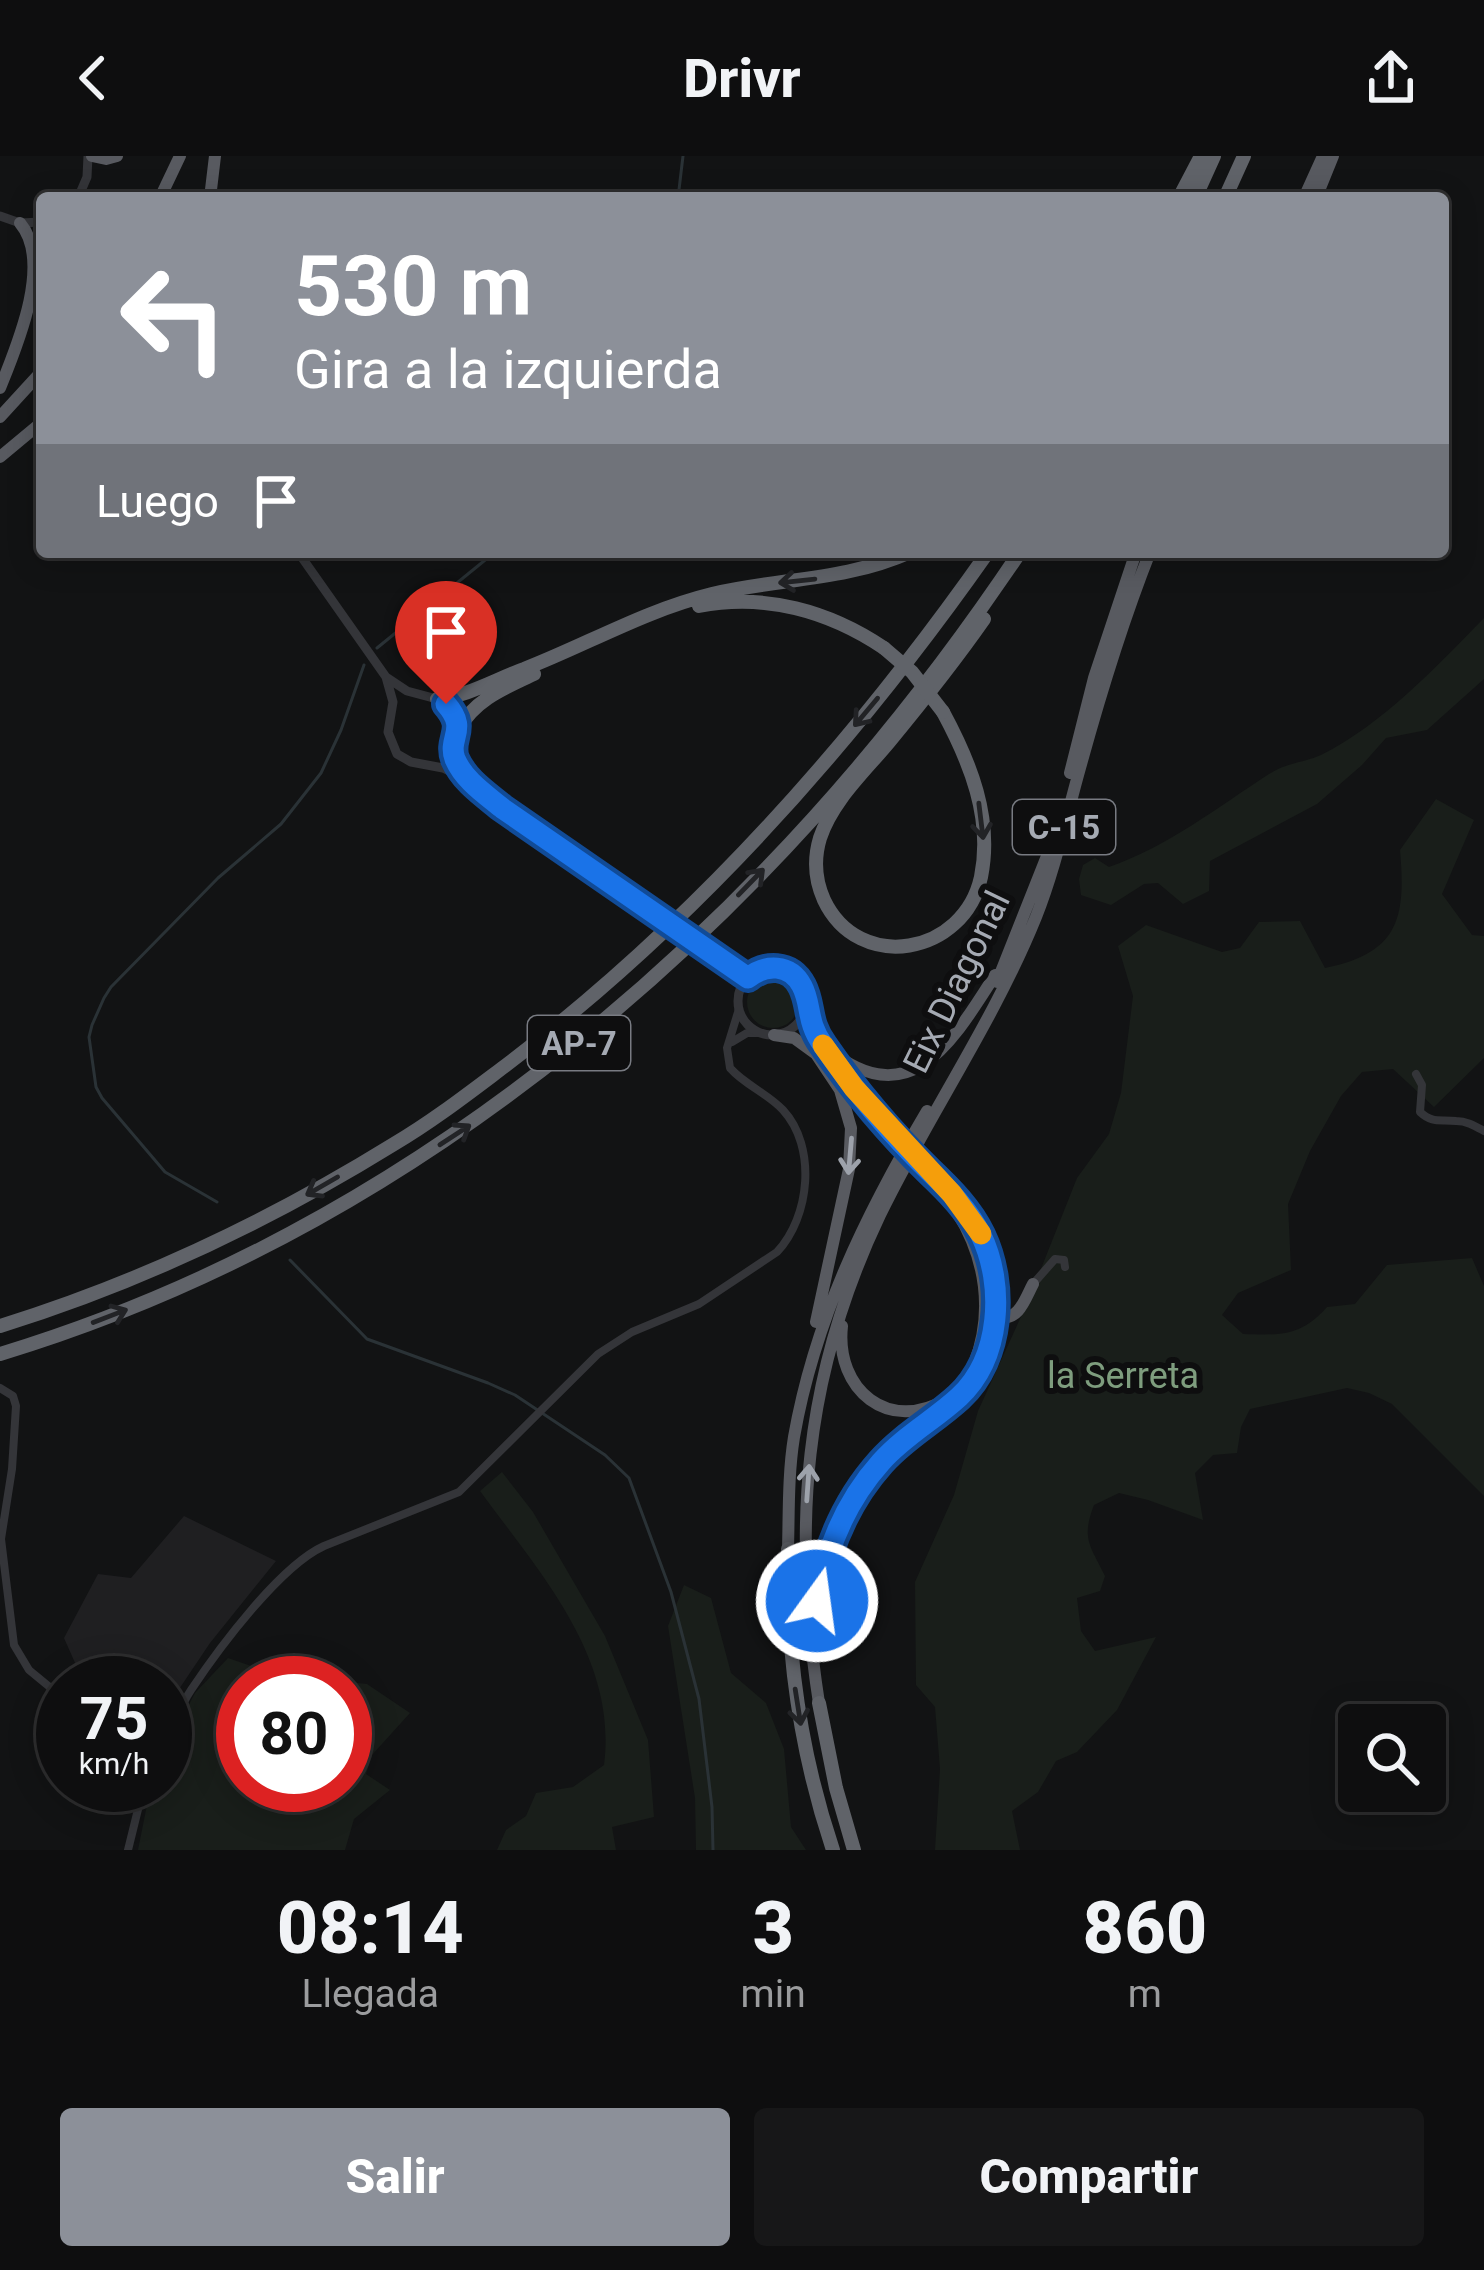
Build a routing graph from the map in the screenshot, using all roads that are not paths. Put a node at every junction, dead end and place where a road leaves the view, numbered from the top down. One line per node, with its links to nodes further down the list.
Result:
1 (90, 156): 2 (highway); 10 (street)
2 (117, 156)
3 (180, 156): 11 (highway)
4 (215, 156): 12 (highway)
5 (1202, 156): 13 (highway)
6 (1214, 156): 14 (highway)
7 (1244, 156): 15 (highway)
8 (1322, 156): 16 (highway)
9 (1333, 156): 17 (highway)
10 (81, 192)
11 (163, 192)
12 (210, 192)
13 (1182, 192)
14 (1198, 192)
15 (1228, 192)
16 (1307, 192)
17 (1318, 192)
18 (7, 220): 20 (highway)
19 (36, 378): 21 (highway)
20 (0, 388)
21 (0, 417)
22 (36, 427): 23 (highway)
23 (0, 457)
24 (302, 558): 31 (street)
25 (893, 558): 36 (highway, one-way to 36)
26 (983, 558): 56 (highway, AP-7, one-way to 56)
27 (1019, 558): 57 (highway, AP-7, one-way to 27)
28 (1020, 558): 35 (highway, one-way to 28, bridge)
29 (1134, 558): 41 (highway, Eix Diagonal / C-15)
30 (1148, 558): 51 (highway, Eix Diagonal / C-15)
31 (386, 677): 36 (street); 37 (street)
32 (928, 692): 38 (highway, one-way to 32, bridge)
33 (928, 692): 34 (highway, one-way to 34, bridge)
34 (928, 692)
35 (928, 692)
36 (430, 697): 37 (street); 38 (street)
37 (391, 715): 39 (street)
38 (456, 738): 39 (street); 40 (street)
39 (428, 764): 40 (street)
40 (470, 781): 42 (street, bridge)
41 (1014, 943): 47 (highway); 60 (highway, Eix Diagonal / C-15)
42 (748, 978): 43 (street); 44 (street)
43 (806, 1004): 45 (street); 47 (highway)
44 (739, 1009): 45 (street); 46 (street)
45 (767, 1034): 46 (street); 47 (highway)
46 (727, 1048): 63 (street)
47 (819, 1049): 50 (highway, bridge); 60 (highway, one-way to 60)
48 (1416, 1074): 49 (street)
49 (1484, 1131)
50 (978, 1240): 51 (highway); 53 (highway); 55 (highway)
51 (860, 1262): 64 (highway, Eix Diagonal / C-15, one-way to 51)
52 (1065, 1267): 53 (street)
53 (1033, 1284): 54 (highway)
54 (1017, 1313): 55 (highway); 58 (highway)
55 (995, 1314): 58 (highway)
56 (0, 1326)
57 (0, 1354)
58 (984, 1361): 64 (highway)
59 (0, 1388): 62 (street)
60 (795, 1435): 61 (highway, Eix Diagonal / C-15)
61 (788, 1549): 67 (highway, Eix Diagonal / C-15, one-way to 67)
62 (36, 1676)
63 (192, 1688)
64 (819, 1703): 68 (highway, Eix Diagonal / C-15)
65 (137, 1812): 66 (street)
66 (128, 1850)
67 (833, 1850)
68 (854, 1850)

